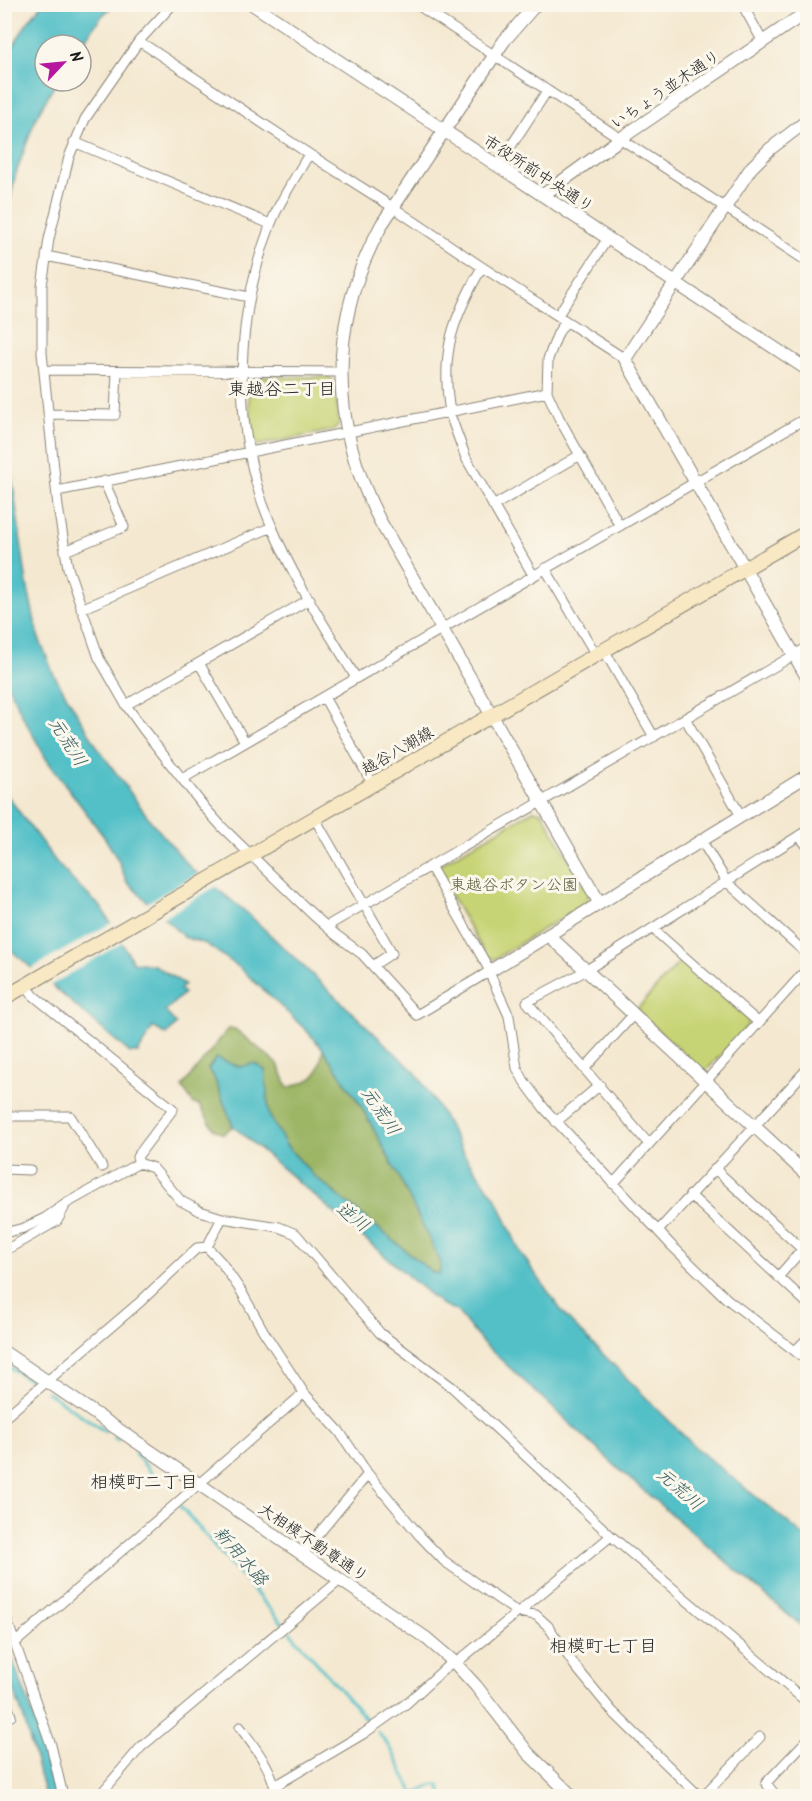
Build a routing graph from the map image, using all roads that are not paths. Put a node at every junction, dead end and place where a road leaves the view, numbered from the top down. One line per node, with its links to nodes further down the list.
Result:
1 (172, 4): 7 (street)
2 (252, 4): 12 (street, 市役所前中央通り)
3 (416, 4): 9 (street)
4 (536, 4): 9 (street)
5 (742, 4): 8 (street)
6 (807, 11): 8 (street, いちょう並木通り)
7 (139, 41): 14 (street); 15 (street)
8 (763, 42): 13 (street, いちょう並木通り)
9 (494, 56): 10 (street); 12 (street)
10 (547, 91): 13 (street); 16 (street)
11 (807, 120): 18 (street)
12 (445, 131): 16 (street, 市役所前中央通り); 19 (street)
13 (620, 139): 17 (street, いちょう並木通り); 18 (street)
14 (74, 142): 20 (street); 22 (street)
15 (309, 154): 19 (street); 20 (street)
16 (498, 166): 17 (street, 市役所前中央通り)
17 (543, 195): 21 (street, 市役所前中央通り)
18 (724, 207): 23 (street); 25 (street)
19 (394, 208): 24 (street); 33 (street)
20 (270, 224): 26 (street)
21 (608, 238): 25 (street, 市役所前中央通り); 27 (street)
22 (46, 256): 26 (street); 29 (street)
23 (807, 262)
24 (482, 267): 27 (street); 35 (street)
25 (675, 282): 28 (street); 30 (street, 市役所前中央通り)
26 (249, 297): 32 (street)
27 (562, 318): 28 (street); 34 (street)
28 (625, 359): 42 (street)
29 (44, 370): 31 (street); 36 (street)
30 (807, 370)
31 (117, 371): 32 (street); 36 (street)
32 (242, 372): 33 (street); 39 (street)
33 (341, 372): 38 (street)
34 (547, 392): 35 (street); 40 (street)
35 (450, 412): 38 (street); 44 (street)
36 (48, 414): 43 (street)
37 (807, 417): 42 (street)
38 (347, 433): 39 (street); 54 (street)
39 (249, 452): 41 (street); 46 (street)
40 (580, 455): 44 (street); 45 (street)
41 (105, 481): 43 (street); 48 (street)
42 (695, 482): 45 (street); 50 (street)
43 (57, 491): 48 (street)
44 (493, 506): 51 (street)
45 (620, 526): 49 (street)
46 (272, 527): 52 (street); 53 (street)
47 (807, 532): 50 (main road, 越谷八潮線)
48 (65, 551): 53 (street)
49 (545, 568): 51 (street); 56 (street)
50 (745, 569): 56 (main road, 越谷八潮線); 57 (street)
51 (533, 575): 54 (street)
52 (310, 599): 58 (street); 59 (street)
53 (81, 609): 62 (street)
54 (442, 629): 59 (street); 63 (street)
55 (807, 647): 57 (street)
56 (600, 652): 63 (main road, 越谷八潮線); 65 (street)
57 (793, 655): 60 (street); 64 (street)
58 (200, 663): 62 (street); 66 (street)
59 (356, 678): 61 (street)
60 (807, 679)
61 (324, 697): 66 (street); 69 (street)
62 (126, 705): 68 (street)
63 (492, 715): 69 (main road, 越谷八潮線); 70 (street)
64 (685, 718): 65 (street); 71 (street)
65 (654, 737): 70 (street)
66 (245, 742): 68 (street)
67 (807, 775): 71 (street)
68 (182, 779): 76 (street)
69 (372, 783): 72 (main road, 越谷八潮線)
70 (542, 802): 77 (street); 79 (street)
71 (741, 816): 74 (street)
72 (314, 817): 76 (main road, 越谷八潮線); 80 (street)
73 (803, 833): 75 (street); 78 (street)
74 (701, 840): 78 (street); 79 (street)
75 (807, 847)
76 (245, 858): 81 (street); 89 (main road, 越谷八潮線)
77 (430, 867): 80 (street); 88 (street)
78 (727, 882): 82 (street); 84 (street)
79 (600, 902): 83 (street)
80 (364, 904): 81 (street); 85 (street)
81 (327, 926): 85 (street)
82 (653, 928): 87 (street); 92 (street)
83 (548, 935): 87 (street); 88 (street)
84 (807, 955)
85 (374, 965): 88 (street)
86 (807, 968): 92 (street)
87 (585, 970): 91 (street); 93 (street)
88 (489, 971): 98 (street)
89 (29, 983): 90 (main road, 越谷八潮線); 101 (street)
90 (5, 997)
91 (634, 1014): 93 (street); 95 (street)
92 (758, 1022): 95 (street)
93 (585, 1068): 96 (street)
94 (807, 1068): 99 (street)
95 (705, 1081): 99 (street); 100 (street)
96 (600, 1085): 98 (street); 100 (street)
97 (4, 1116): 102 (street)
98 (556, 1122): 107 (street)
99 (754, 1126): 103 (street); 104 (street)
100 (648, 1143): 107 (street)
101 (139, 1163): 109 (street); 110 (street)
102 (102, 1167)
103 (805, 1167)
104 (715, 1168): 108 (street); 113 (street)
105 (4, 1169): 106 (street)
106 (30, 1170)
107 (613, 1184): 111 (street)
108 (690, 1196): 111 (street); 116 (street)
109 (67, 1203): 112 (street); 115 (street)
110 (222, 1218): 114 (street); 127 (street)
111 (658, 1231): 120 (street)
112 (4, 1233)
113 (805, 1246): 116 (street)
114 (207, 1247): 122 (street); 123 (street)
115 (4, 1251)
116 (778, 1277): 117 (street)
117 (807, 1304)
118 (807, 1338): 120 (street)
119 (4, 1352): 122 (street, 大相模不動尊通り)
120 (795, 1352): 121 (street)
121 (807, 1361)
122 (46, 1382): 124 (street); 126 (street, 大相模不動尊通り)
123 (304, 1393): 125 (street); 126 (street)
124 (4, 1418)
125 (368, 1474): 128 (street); 131 (street)
126 (197, 1484): 128 (street, 大相模不動尊通り); 132 (street)
127 (611, 1536): 131 (street); 135 (street)
128 (302, 1554): 129 (street, 大相模不動尊通り)
129 (340, 1580): 133 (street, 大相模不動尊通り); 142 (street)
130 (4, 1612): 132 (street)
131 (517, 1612): 133 (street); 145 (street)
132 (16, 1642): 141 (street)
133 (454, 1662): 140 (street); 144 (street, 大相模不動尊通り)
134 (4, 1697): 136 (street)
135 (807, 1703)
136 (11, 1716)
137 (240, 1727): 140 (street)
138 (760, 1737): 145 (street)
139 (807, 1739): 146 (street)
140 (275, 1786): 143 (street)
141 (63, 1797)
142 (99, 1797)
143 (276, 1797)
144 (572, 1797)
145 (701, 1797)
146 (776, 1797)

